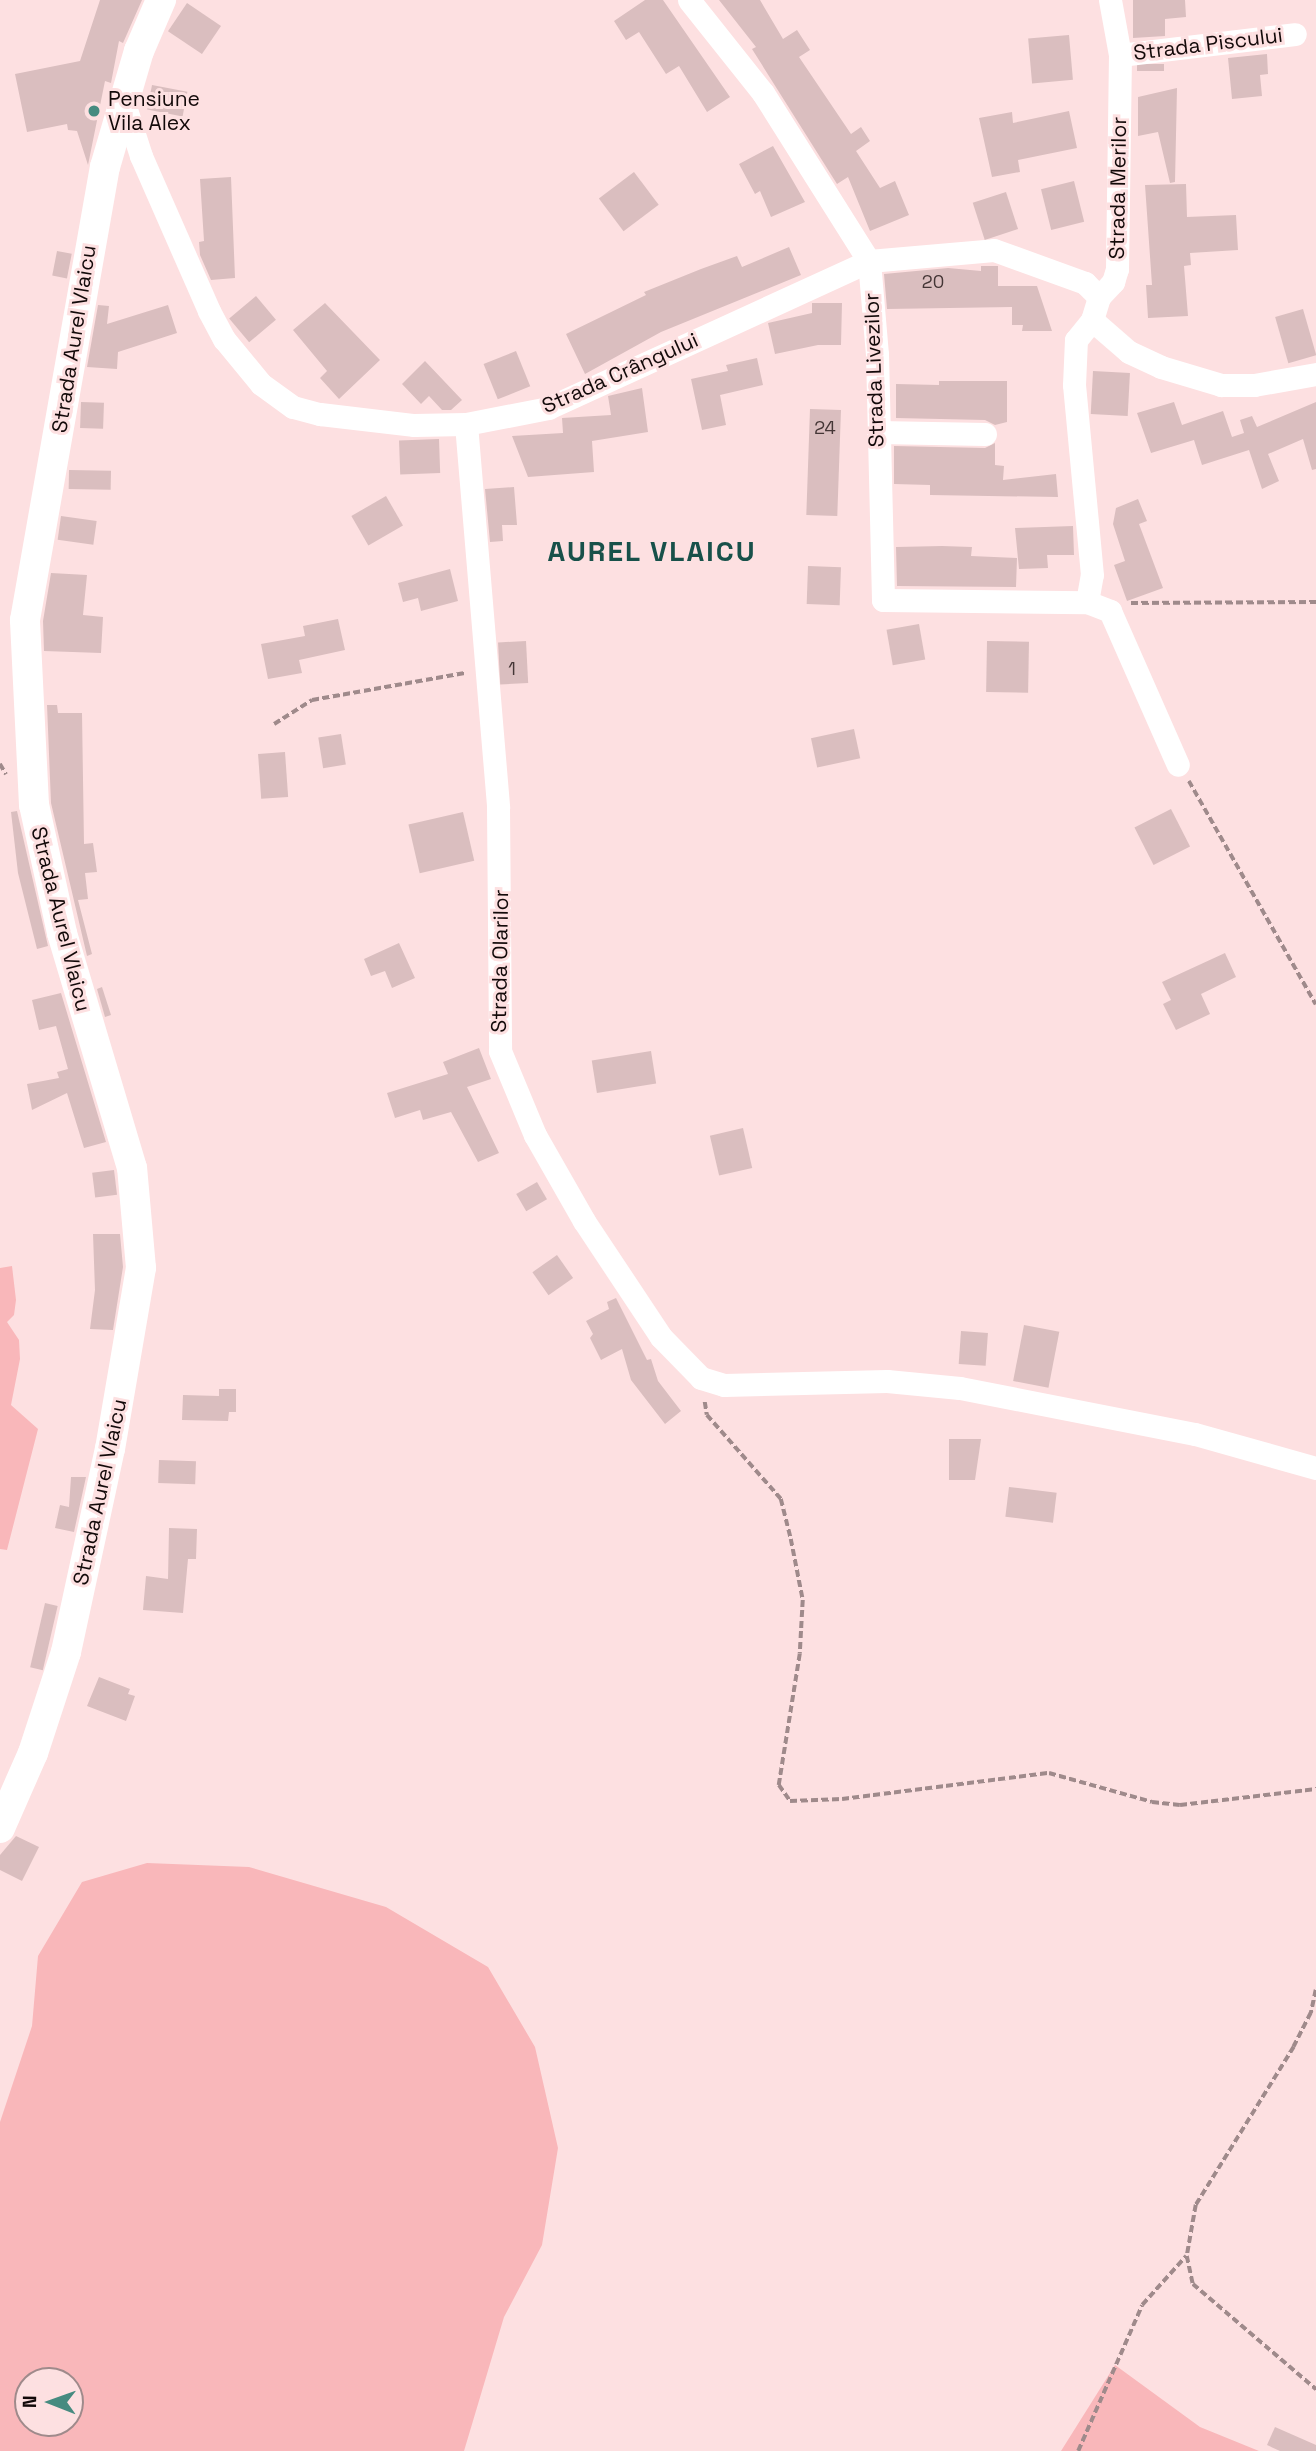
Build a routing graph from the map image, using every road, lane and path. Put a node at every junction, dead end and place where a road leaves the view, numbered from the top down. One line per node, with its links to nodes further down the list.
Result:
1 (161, 0): 6 (street, Strada Aurel Vlaicu)
2 (689, 0): 7 (street, Strada Livezilor)
3 (1111, 0): 5 (street, Strada Merilor)
4 (1295, 34): 5 (street, Strada Piscului)
5 (1121, 55): 8 (street, Strada Merilor)
6 (124, 103): 11 (street, Strada Crângului); 24 (street, Strada Aurel Vlaicu)
7 (869, 261): 8 (street, Strada Merilor); 11 (street, Strada Crângului); 12 (street, Strada Livezilor)
8 (1099, 297): 9 (street)
9 (1093, 320): 10 (street); 15 (street)
10 (1316, 374)
11 (466, 424): 17 (street, Strada Olarilor)
12 (878, 432): 13 (street); 15 (street, Strada Livezilor)
13 (985, 433)
14 (1316, 602): 16 (path)
15 (1084, 603): 19 (street)
16 (1129, 603)
17 (486, 669): 18 (path); 21 (street, Strada Olarilor)
18 (274, 724)
19 (1178, 765): 20 (path)
20 (1316, 1006)
21 (701, 1378): 22 (street); 23 (path)
22 (1316, 1468)
23 (1316, 1789)
24 (0, 1828)
25 (1316, 1990): 26 (path)
26 (1187, 2256): 27 (path); 28 (path)
27 (1316, 2389)
28 (1078, 2451)

